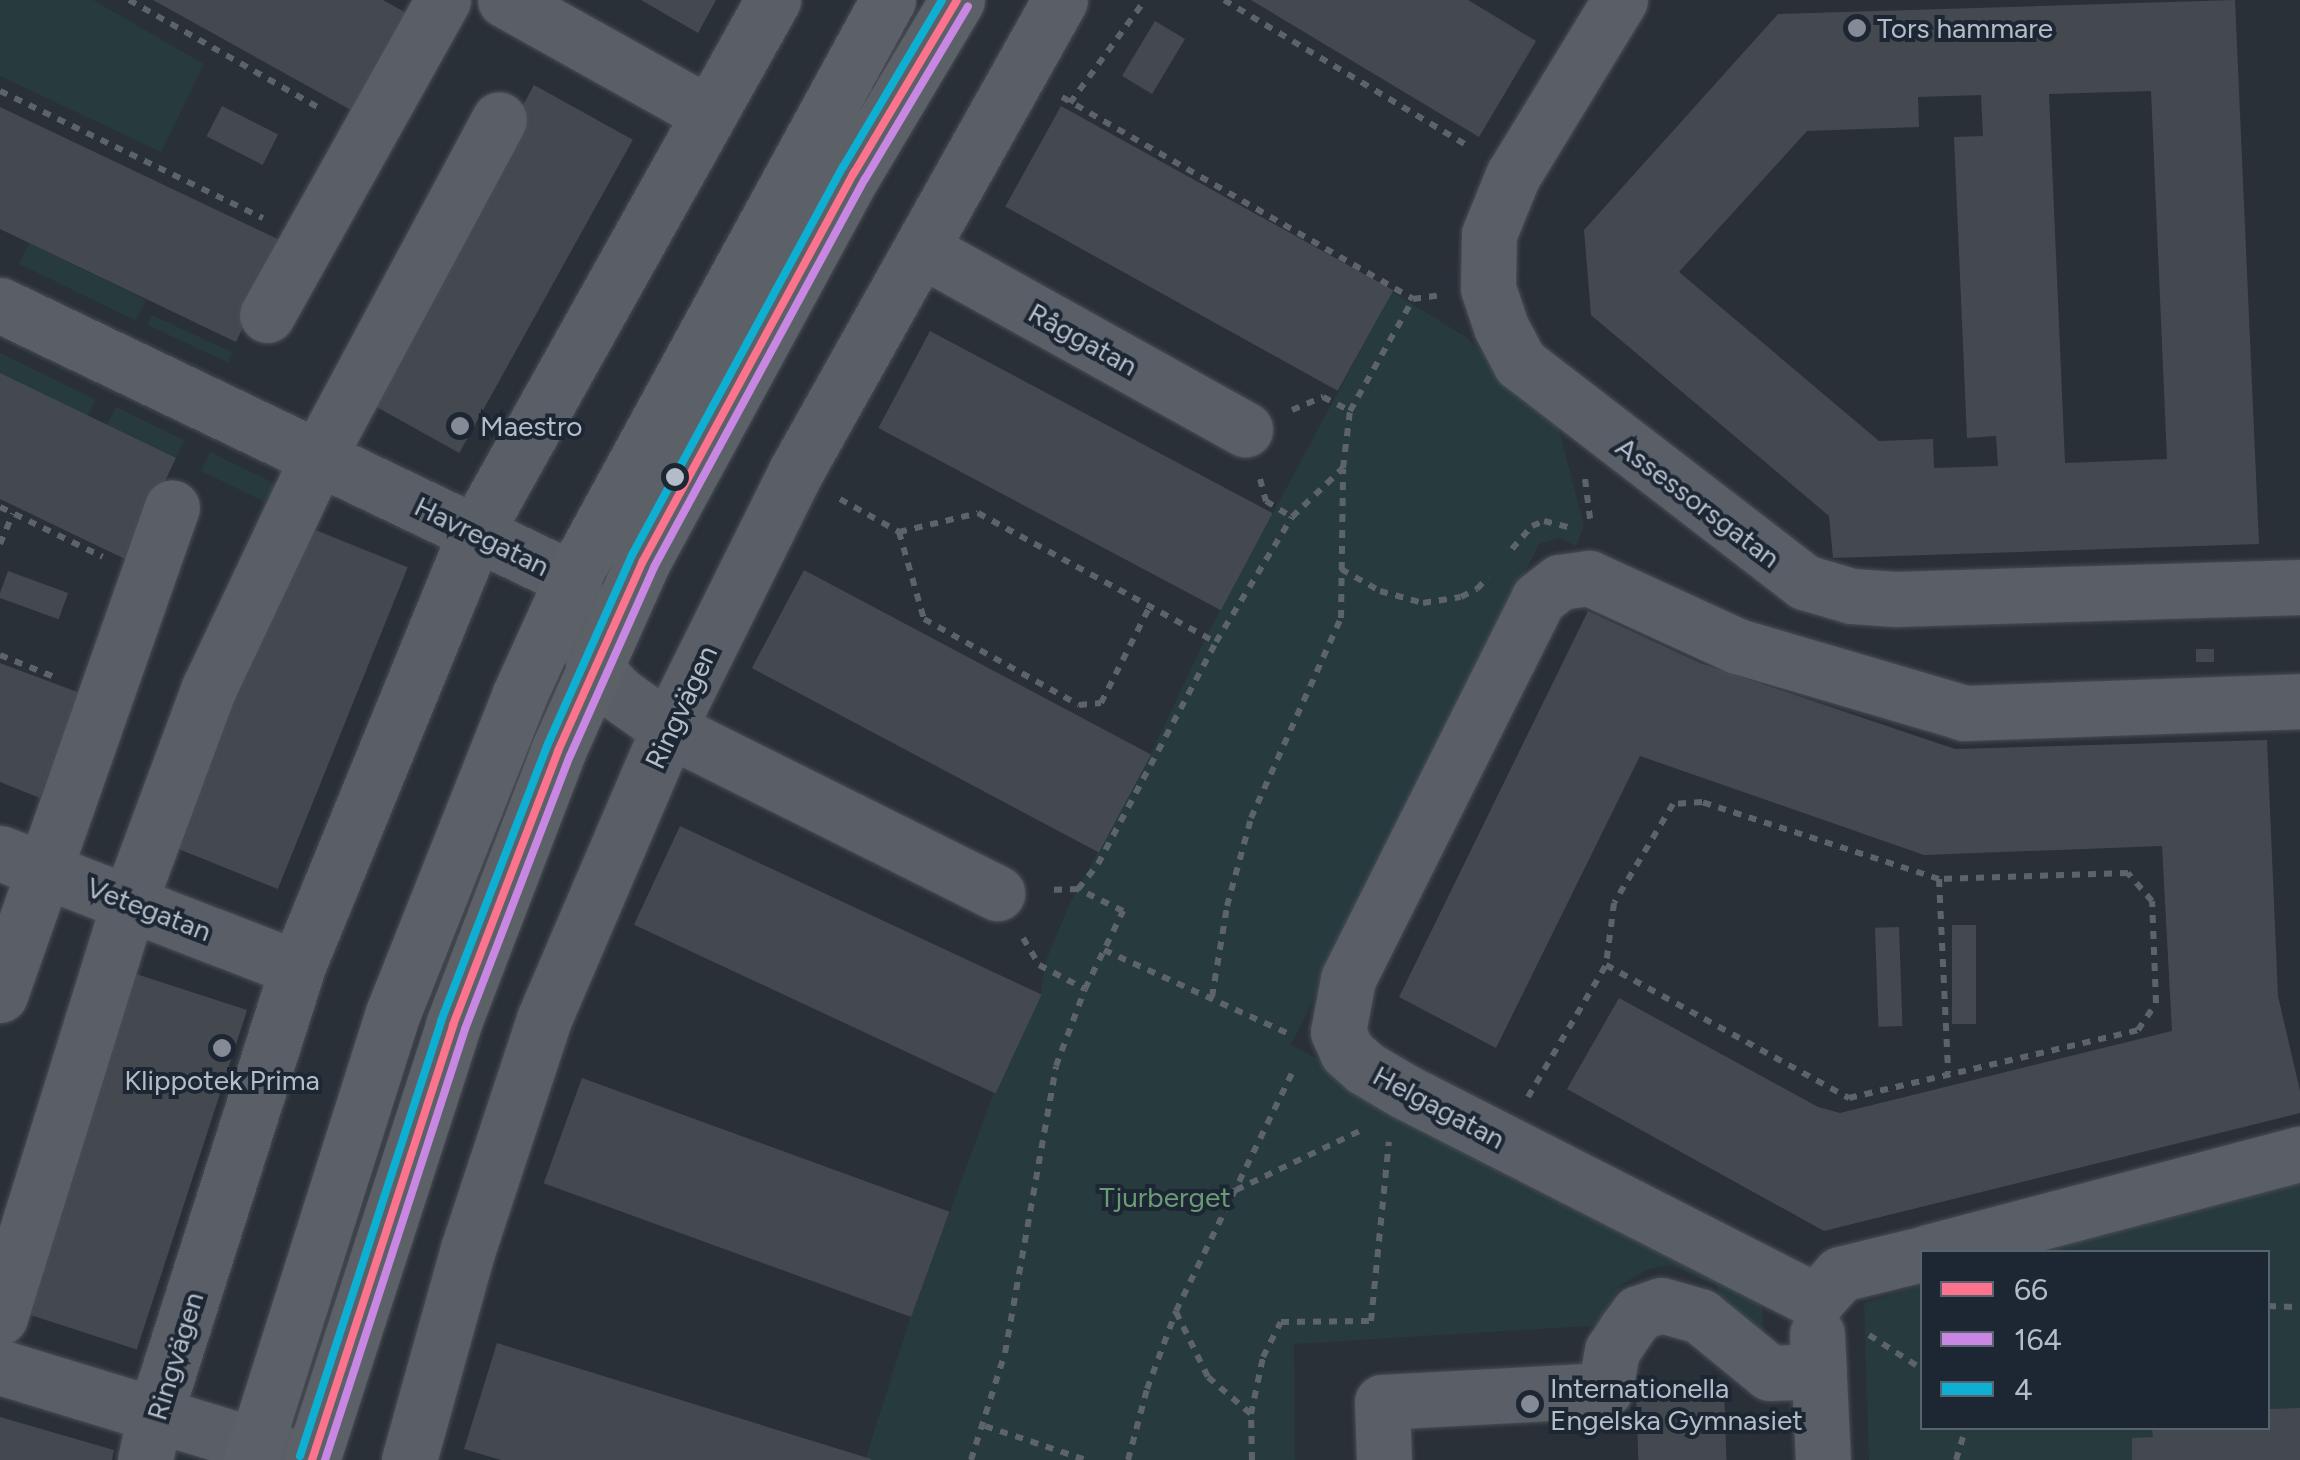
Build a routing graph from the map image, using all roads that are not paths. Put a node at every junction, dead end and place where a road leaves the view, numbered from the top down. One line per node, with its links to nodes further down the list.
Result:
1 (443, 0): 13 (street)
2 (505, 0): 8 (street)
3 (772, 0): 9 (street, Ringvägen)
4 (888, 0): 18 (main road)
5 (958, 0): 20 (main road)
6 (1060, 0): 11 (street, Ringvägen)
7 (1620, 0): 19 (street, Assessorsgatan)
8 (560, 13): 9 (street)
9 (707, 113): 17 (street, Ringvägen)
10 (499, 119): 15 (street)
11 (921, 249): 14 (street, Råggatan); 22 (street, Ringvägen)
12 (0, 305): 15 (street, Havregatan)
13 (268, 314)
14 (1245, 429)
15 (318, 457): 17 (street, Havregatan); 25 (street)
16 (172, 506): 23 (street)
17 (475, 533): 18 (street, Havregatan); 26 (street, Ringvägen)
18 (572, 579): 20 (street, Havregatan); 36 (main road)
19 (2300, 587)
20 (595, 669): 22 (street); 37 (main road)
21 (2300, 701): 31 (street, Helgagatan)
22 (668, 728): 24 (street); 38 (street, Ringvägen)
23 (22, 861): 25 (street, Vetegatan); 27 (street)
24 (998, 893)
25 (130, 900): 26 (street, Vetegatan); 32 (street)
26 (297, 968): 35 (street, Ringvägen)
27 (0, 995)
28 (2300, 1154): 29 (street)
29 (1936, 1250)
30 (1920, 1254): 31 (street)
31 (1816, 1301): 34 (street)
32 (0, 1317)
33 (0, 1368): 35 (street)
34 (1819, 1372): 39 (street); 40 (street)
35 (150, 1437): 36 (street)
36 (270, 1455)
37 (312, 1460)
38 (409, 1460)
39 (1384, 1460)
40 (1823, 1460)

